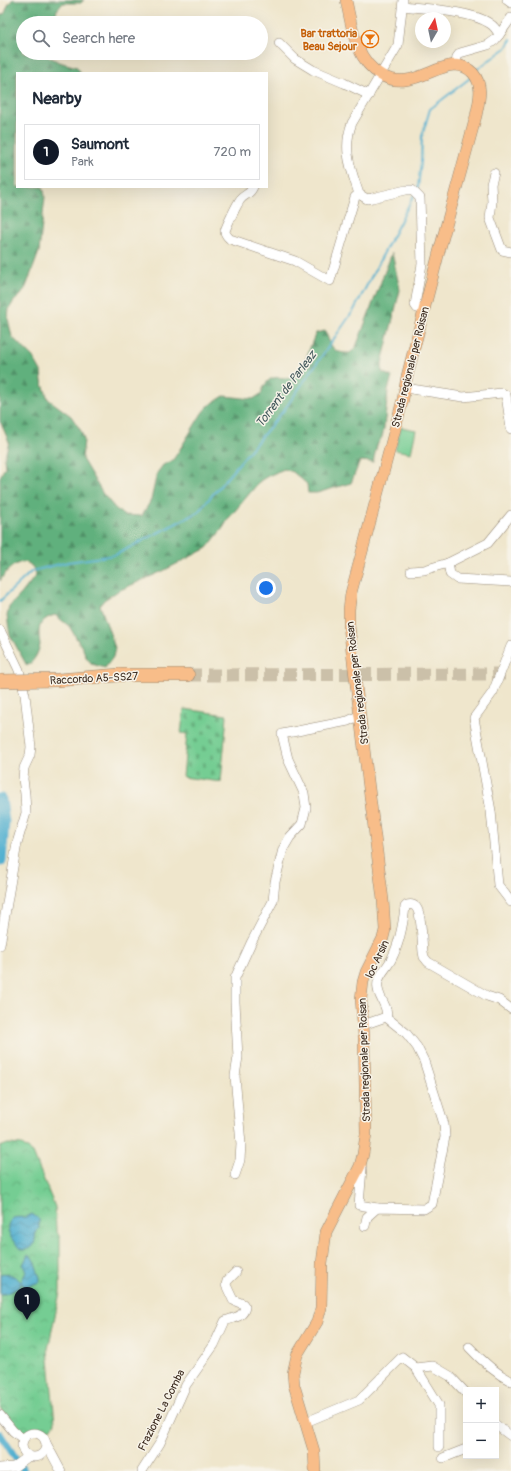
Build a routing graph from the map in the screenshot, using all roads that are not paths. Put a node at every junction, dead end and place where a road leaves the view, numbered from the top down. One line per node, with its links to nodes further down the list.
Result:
1 (346, 0): 9 (main road)
2 (507, 0): 4 (street)
3 (403, 3): 6 (street); 9 (street)
4 (511, 3)
5 (511, 18): 6 (street)
6 (499, 35): 8 (street)
7 (279, 43): 10 (street)
8 (456, 64): 9 (main road); 15 (main road, Strada regionale per Roisan)
9 (380, 75): 10 (street)
10 (369, 95): 13 (street)
11 (494, 172): 14 (street)
12 (252, 188): 13 (street)
13 (359, 194): 15 (street)
14 (511, 252)
15 (424, 310): 16 (main road, Strada regionale per Roisan)
16 (405, 388): 17 (street); 26 (main road, Strada regionale per Roisan)
17 (511, 429)
18 (511, 515): 19 (street)
19 (448, 563): 20 (street); 21 (street)
20 (411, 571)
21 (511, 582)
22 (0, 630): 28 (street)
23 (511, 646): 27 (street)
24 (188, 675): 25 (highway, Raccordo A5-SS27, bridge)
25 (0, 681)
26 (360, 715): 31 (main road, Strada regionale per Roisan); 33 (street)
27 (511, 902)
28 (0, 946)
29 (511, 1009): 30 (street, loc Arsin)
30 (386, 1017): 31 (street); 34 (street)
31 (363, 1025): 32 (main road, Strada regionale per Roisan)
32 (360, 1166): 34 (street); 42 (main road, Strada regionale per Roisan)
33 (235, 1175)
34 (377, 1208): 35 (street)
35 (365, 1226)
36 (236, 1272): 53 (street, Frazione La Comba)
37 (469, 1347): 39 (street)
38 (416, 1368): 40 (street); 42 (street); 47 (street)
39 (511, 1381)
40 (463, 1390)
41 (0, 1415): 45 (street)
42 (306, 1422): 54 (main road, Strada regionale per Roisan)
43 (499, 1426): 44 (street)
44 (511, 1436)
45 (23, 1439): 46 (street); 49 (street)
46 (46, 1442): 49 (street); 52 (street)
47 (439, 1447)
48 (463, 1450): 50 (street)
49 (26, 1458): 51 (street)
50 (443, 1458)
51 (0, 1468)
52 (61, 1471)
53 (142, 1471)
54 (315, 1471)

